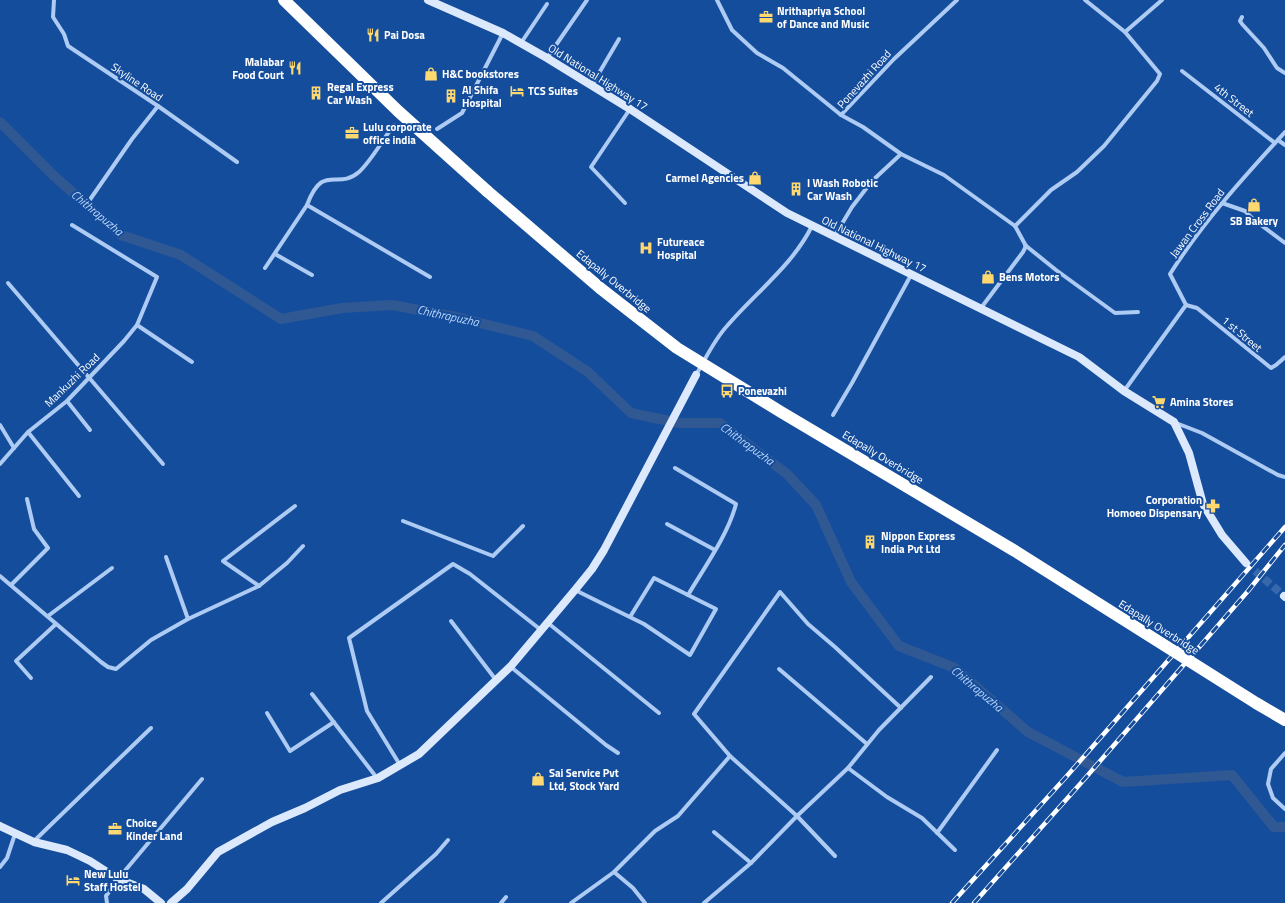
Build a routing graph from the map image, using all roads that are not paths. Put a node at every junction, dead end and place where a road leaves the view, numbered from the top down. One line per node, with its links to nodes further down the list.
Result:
1 (54, 0): 19 (street, Skyline Road)
2 (284, 0): 97 (highway, Edapally Overbridge, bridge)
3 (428, 0): 12 (street, Old National Highway 17)
4 (587, 0): 15 (street)
5 (716, 0): 21 (street)
6 (957, 0): 21 (street, Ponevazhi Road)
7 (1085, 0): 11 (street)
8 (1162, 0): 11 (street)
9 (547, 4): 14 (street)
10 (1242, 17): 17 (street)
11 (1125, 32): 35 (street)
12 (503, 33): 14 (street, Old National Highway 17); 23 (street)
13 (619, 39): 18 (street)
14 (521, 42): 15 (street, Old National Highway 17)
15 (547, 58): 18 (street, Old National Highway 17)
16 (1182, 71): 25 (street, 4th Street)
17 (1285, 73)
18 (592, 85): 20 (street, Old National Highway 17)
19 (158, 106): 28 (street, Skyline Road); 29 (street)
20 (630, 109): 30 (street); 34 (street, Old National Highway 17)
21 (841, 115): 27 (street, Ponevazhi Road)
22 (394, 124): 32 (street)
23 (437, 129)
24 (1285, 132): 25 (street, Jawan Cross Road)
25 (1277, 141): 26 (street, 4th Street); 31 (street, Jawan Cross Road)
26 (1285, 145)
27 (901, 154): 35 (street, Ponevazhi Road); 36 (street)
28 (237, 162)
29 (89, 201)
30 (625, 203)
31 (1222, 203): 37 (street); 45 (street, Jawan Cross Road)
32 (307, 205): 39 (street); 43 (street)
33 (72, 225): 48 (street, Mankuzhi Road)
34 (812, 226): 36 (street, Old National Highway 17); 51 (street)
35 (1016, 226): 38 (street)
36 (834, 237): 42 (street, Old National Highway 17)
37 (1285, 243)
38 (1025, 245): 46 (street); 47 (street)
39 (275, 254): 40 (street); 41 (street)
40 (265, 268)
41 (312, 275)
42 (911, 275): 46 (street, Old National Highway 17); 55 (street)
43 (430, 277)
44 (8, 283): 52 (street)
45 (1186, 304): 49 (street, 1 st Street); 53 (street)
46 (981, 308): 53 (street, Old National Highway 17)
47 (1138, 312)
48 (137, 325): 50 (street); 52 (street, Mankuzhi Road)
49 (1285, 357)
50 (192, 362)
51 (696, 375): 79 (street)
52 (89, 378): 54 (street, Mankuzhi Road); 62 (street)
53 (1124, 391): 56 (street, Old National Highway 17)
54 (67, 401): 58 (street); 59 (street, Mankuzhi Road)
55 (833, 415)
56 (1174, 422): 64 (street); 74 (street)
57 (0, 425): 60 (street)
58 (90, 430)
59 (28, 432): 60 (street, Mankuzhi Road); 65 (street)
60 (14, 448): 61 (street, Mankuzhi Road)
61 (0, 464)
62 (163, 464)
63 (675, 468): 72 (street)
64 (1285, 477)
65 (79, 496)
66 (27, 499): 77 (street)
67 (296, 506): 78 (street)
68 (403, 521): 70 (street)
69 (667, 524): 72 (street)
70 (523, 526)
71 (303, 546): 78 (street)
72 (715, 550): 80 (street)
73 (166, 557): 83 (street)
74 (1246, 563)
75 (112, 568): 81 (street)
76 (0, 576): 77 (street)
77 (11, 585): 81 (street)
78 (259, 586): 83 (street)
79 (576, 590): 82 (street); 85 (street)
80 (688, 595): 82 (street); 82 (street)
81 (48, 616): 86 (street)
82 (630, 617)
83 (188, 619): 86 (street)
84 (451, 621): 92 (street)
85 (548, 623): 87 (street); 96 (street)
86 (56, 624): 91 (street)
87 (541, 630): 88 (street); 105 (street)
88 (511, 666): 92 (street); 102 (street)
89 (779, 669): 100 (street)
90 (931, 677): 94 (street)
91 (30, 678)
92 (497, 680): 105 (street)
93 (312, 694): 98 (street)
94 (901, 708): 100 (street); 104 (street)
95 (267, 713): 98 (street)
96 (659, 713)
97 (1285, 720)
98 (334, 722): 107 (street)
99 (151, 728): 116 (street)
100 (867, 744): 106 (street)
101 (997, 750): 113 (street)
102 (618, 753)
103 (1285, 753): 109 (street)
104 (730, 756): 110 (street); 121 (street)
105 (400, 765): 107 (street)
106 (848, 768): 110 (street); 113 (street)
107 (378, 778): 127 (street)
108 (202, 779): 122 (street)
109 (1285, 809)
110 (797, 816): 118 (street); 119 (street)
111 (0, 826): 114 (street)
112 (714, 832): 119 (street)
113 (937, 833): 117 (street)
114 (15, 834): 116 (street); 120 (street)
115 (448, 840): 128 (street)
116 (34, 842): 122 (street)
117 (955, 850)
118 (835, 856)
119 (751, 863): 124 (street)
120 (0, 867)
121 (614, 872): 130 (street); 131 (street)
122 (118, 879): 125 (street); 126 (street)
123 (506, 897): 129 (street)
124 (708, 902)
125 (108, 903)
126 (161, 903)
127 (171, 903)
128 (381, 903)
129 (501, 903)
130 (571, 903)
131 (645, 903)

